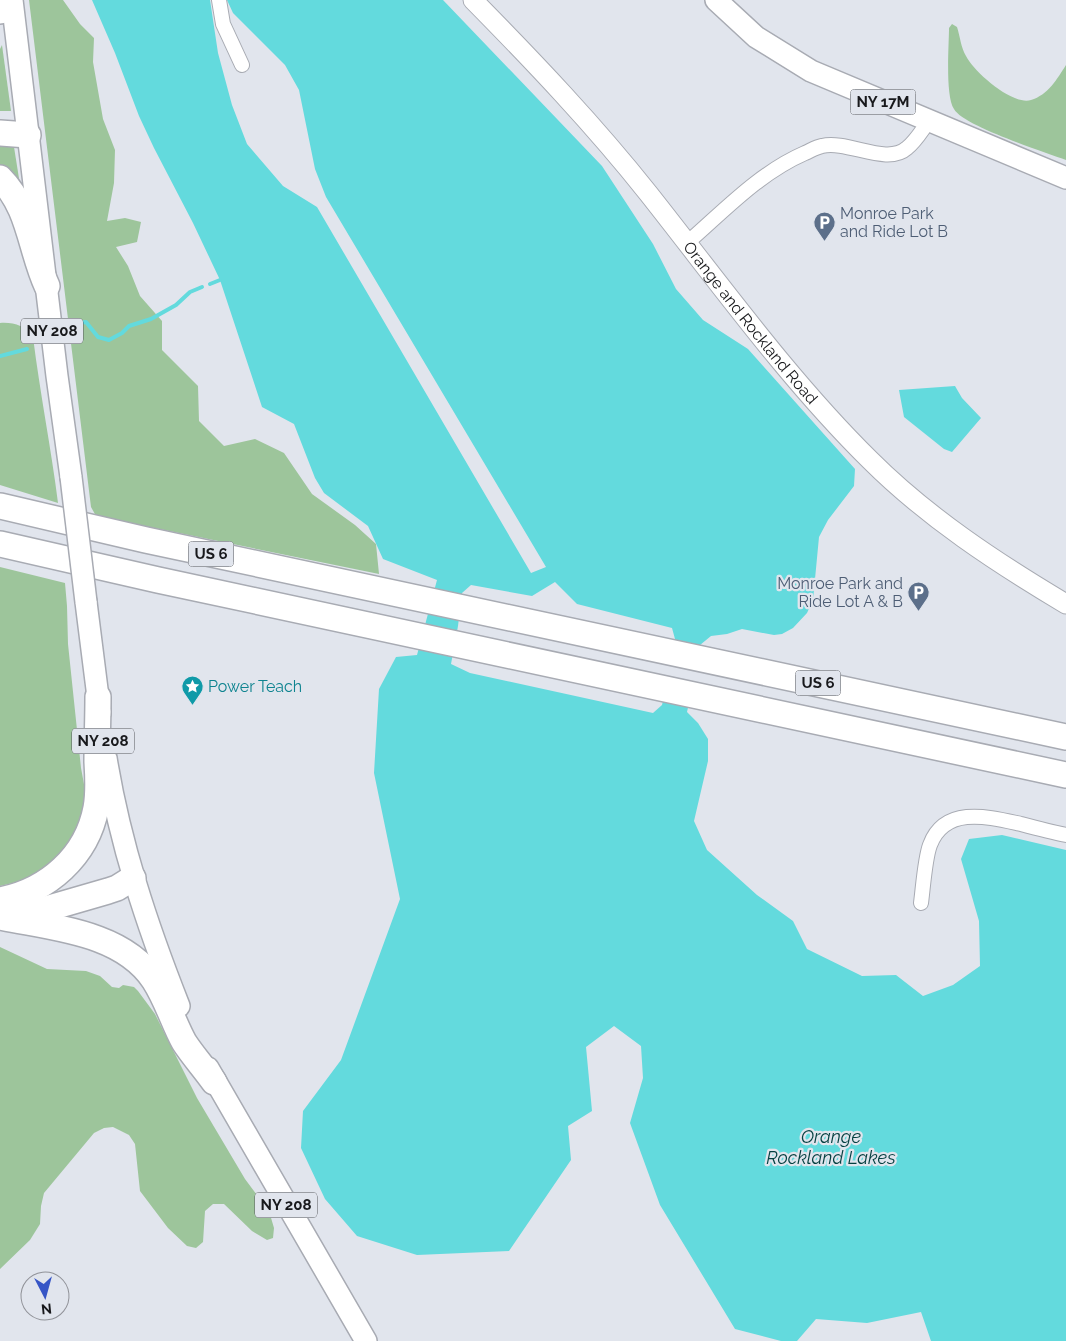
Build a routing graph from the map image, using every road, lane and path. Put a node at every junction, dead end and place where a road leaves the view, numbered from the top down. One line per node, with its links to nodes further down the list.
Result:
1 (1, 0): 6 (highway)
2 (12, 0): 10 (main road, NY 208)
3 (219, 0): 7 (street)
4 (473, 0): 14 (street, Orange and Rockland Road)
5 (716, 0): 8 (main road, NY 17M)
6 (0, 11)
7 (242, 64)
8 (928, 121): 13 (main road, NY 17M); 14 (street)
9 (0, 124): 10 (highway)
10 (28, 131): 11 (highway); 15 (main road, NY 208)
11 (0, 133)
12 (0, 178): 15 (highway)
13 (1066, 178)
14 (687, 243): 18 (street, Orange and Rockland Road)
15 (47, 286): 19 (main road, NY 208, bridge)
16 (0, 506): 20 (highway, US 6)
17 (0, 544): 21 (highway, US 6)
18 (1066, 604)
19 (98, 697): 25 (main road, NY 208); 26 (highway)
20 (1066, 737)
21 (899, 740): 22 (highway, US 6); 23 (highway)
22 (1066, 775)
23 (1066, 793)
24 (1066, 835): 27 (street)
25 (133, 878): 28 (highway); 29 (highway); 30 (main road, NY 208)
26 (0, 900)
27 (921, 903)
28 (0, 905)
29 (0, 916): 30 (highway)
30 (214, 1082): 31 (main road, NY 208)
31 (366, 1341)

